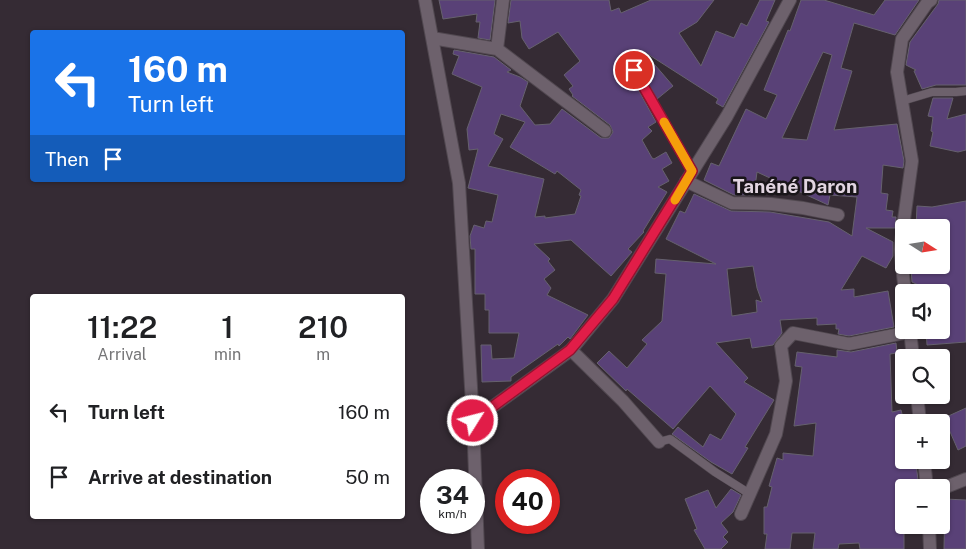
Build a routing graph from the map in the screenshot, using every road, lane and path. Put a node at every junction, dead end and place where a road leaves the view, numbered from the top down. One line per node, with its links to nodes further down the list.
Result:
1 (425, 0): 5 (street)
2 (503, 0): 6 (street)
3 (790, 0): 11 (street)
4 (930, 0): 9 (street)
5 (432, 38): 6 (street); 16 (street)
6 (498, 49): 10 (street)
7 (634, 70): 11 (lane)
8 (966, 91): 9 (lane)
9 (902, 101): 13 (street)
10 (605, 131)
11 (689, 176): 12 (street); 15 (street)
12 (838, 215)
13 (904, 284)
14 (895, 334): 20 (street)
15 (570, 350): 16 (street); 17 (street)
16 (473, 421): 23 (street)
17 (660, 442): 20 (lane)
18 (966, 479): 19 (street)
19 (950, 485)
20 (750, 494): 21 (street)
21 (741, 514)
22 (929, 534): 24 (street)
23 (478, 549)
24 (930, 549)

